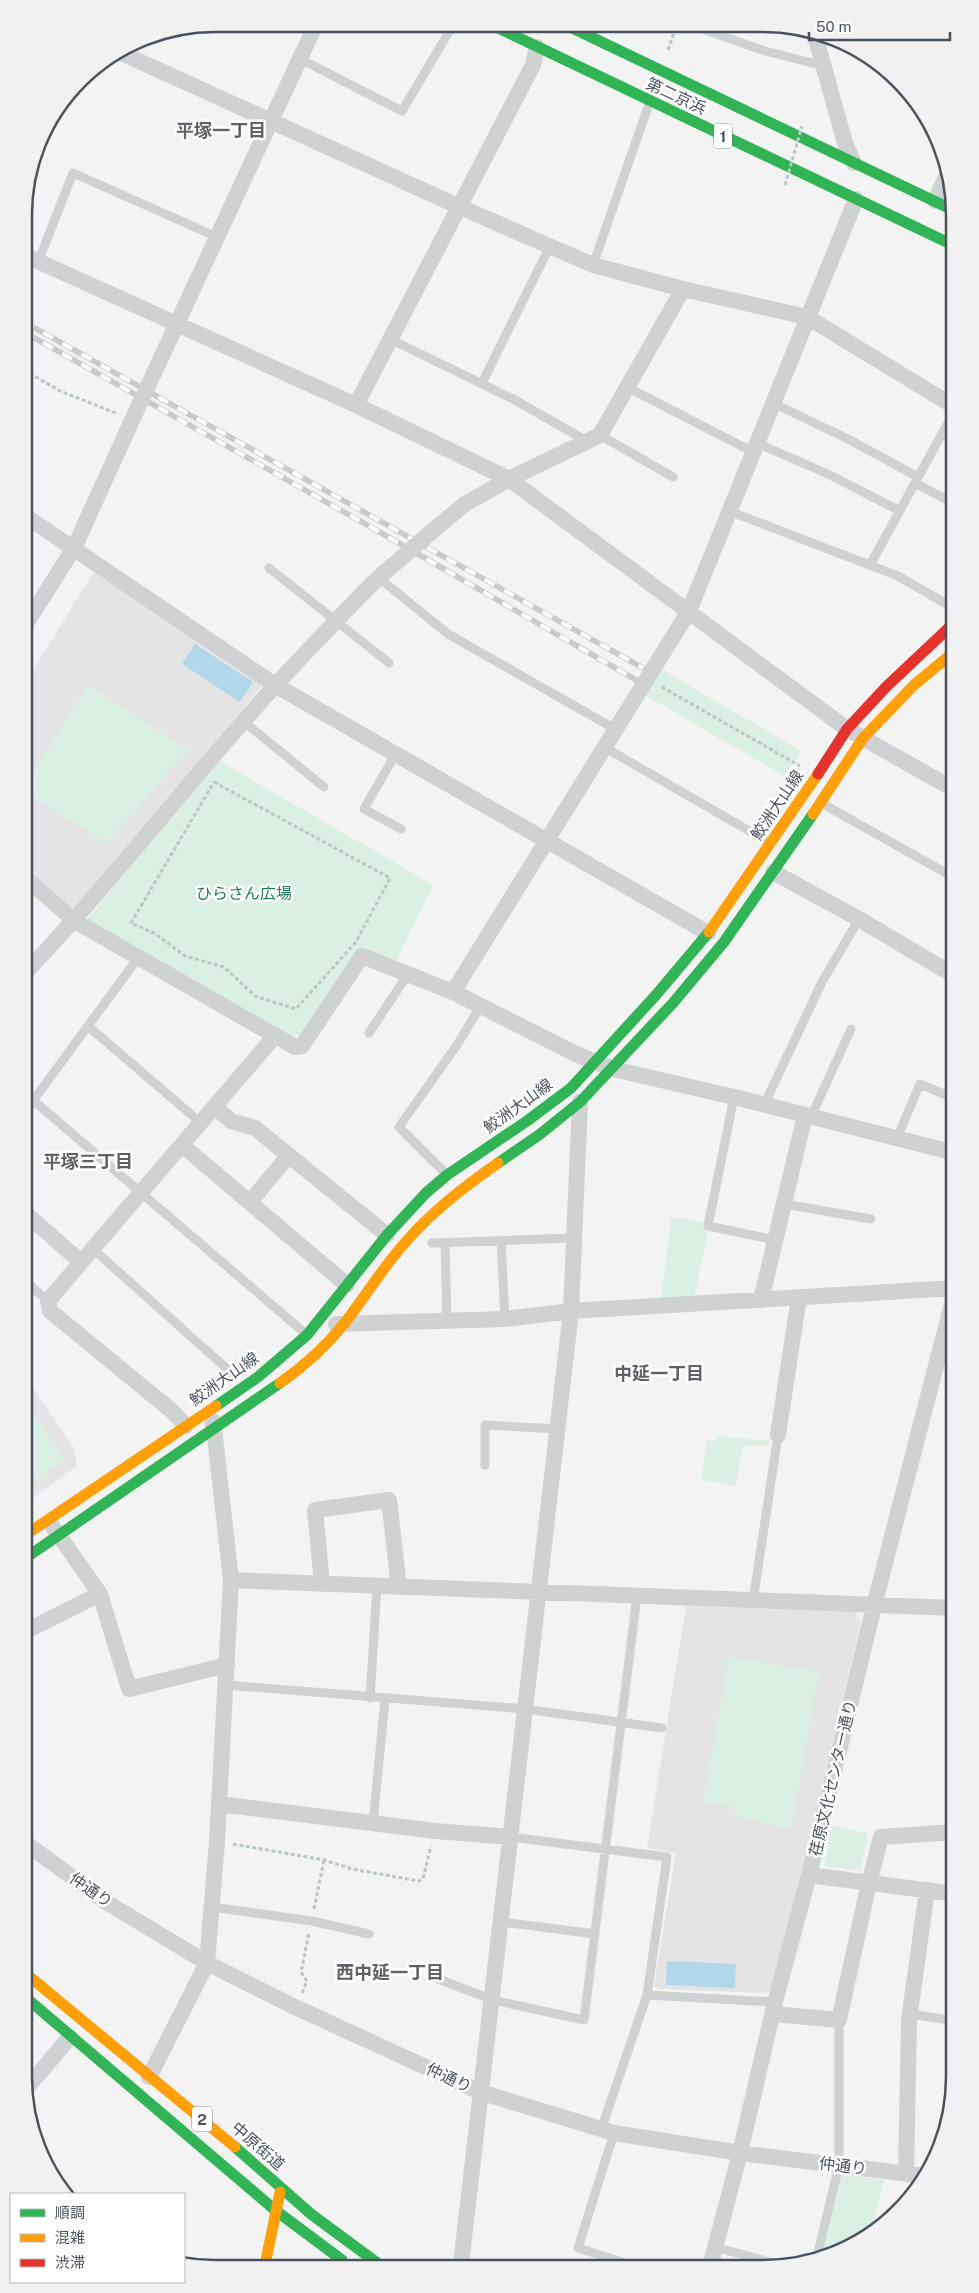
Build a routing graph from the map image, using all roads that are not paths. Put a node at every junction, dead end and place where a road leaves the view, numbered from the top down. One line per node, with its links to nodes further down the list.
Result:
1 (312, 32): 9 (street)
2 (449, 32): 9 (lane)
3 (504, 32): 7 (main road, 第二京浜 / 1)
4 (580, 32): 13 (main road, 第二京浜 / 1)
5 (711, 32): 10 (lane)
6 (816, 40): 10 (street)
7 (537, 48): 11 (main road, 第二京浜 / 1); 18 (street)
8 (127, 55): 12 (street)
9 (300, 59): 12 (street)
10 (824, 66): 13 (street)
11 (649, 101): 15 (main road, 第二京浜 / 1); 24 (lane)
12 (270, 122): 18 (street); 19 (street)
13 (854, 164): 16 (main road, 第二京浜 / 1)
14 (944, 186): 16 (street)
15 (856, 199): 20 (main road, 第二京浜 / 1); 26 (street)
16 (935, 201): 17 (main road, 第二京浜 / 1)
17 (946, 206)
18 (460, 207): 21 (street); 28 (street)
19 (217, 237): 22 (lane); 27 (street)
20 (946, 242)
21 (550, 246): 24 (street); 29 (lane)
22 (32, 256)
23 (32, 258): 27 (street)
24 (593, 265): 25 (street)
25 (683, 289): 26 (street); 30 (street)
26 (807, 317): 31 (street); 32 (street)
27 (177, 325): 33 (street); 44 (street, bridge)
28 (390, 338): 29 (lane); 33 (street)
29 (482, 384): 35 (lane)
30 (627, 387): 35 (street); 36 (lane)
31 (773, 403): 36 (street); 39 (lane)
32 (946, 403)
33 (356, 405): 38 (street)
34 (946, 426): 39 (lane)
35 (594, 438): 37 (lane); 38 (street)
36 (755, 447): 41 (street); 42 (lane)
37 (672, 477)
38 (509, 479): 47 (street, bridge); 49 (street)
39 (917, 480): 40 (lane); 42 (lane)
40 (946, 498)
41 (729, 511): 45 (lane); 49 (street)
42 (900, 511): 45 (lane)
43 (32, 520): 44 (street)
44 (74, 548): 50 (street); 55 (street)
45 (870, 565): 48 (lane)
46 (269, 568): 51 (lane)
47 (378, 577): 51 (street); 57 (lane)
48 (946, 604)
49 (689, 611): 57 (street); 58 (street)
50 (32, 614)
51 (337, 621): 54 (lane); 55 (street)
52 (946, 630): 58 (main road, 鮫洲大山線)
53 (946, 658): 59 (main road, 鮫洲大山線)
54 (389, 664)
55 (275, 685): 56 (street); 61 (street)
56 (243, 721): 63 (lane); 72 (street)
57 (615, 729): 60 (street)
58 (847, 729): 59 (street); 67 (main road, 鮫洲大山線)
59 (862, 738): 62 (street); 64 (main road, 鮫洲大山線)
60 (604, 747): 66 (street); 67 (lane)
61 (396, 753): 65 (lane); 66 (street)
62 (946, 785)
63 (324, 787)
64 (821, 802): 68 (main road, 鮫洲大山線); 69 (lane)
65 (401, 829)
66 (548, 839): 73 (street); 78 (street)
67 (772, 844): 73 (main road, 鮫洲大山線)
68 (773, 872): 71 (street); 85 (main road, 鮫洲大山線)
69 (946, 873)
70 (32, 884): 72 (street)
71 (859, 919): 76 (street); 91 (lane)
72 (75, 920): 74 (street); 75 (street)
73 (708, 933): 84 (main road, 鮫洲大山線)
74 (138, 958): 80 (lane); 83 (street)
75 (32, 966)
76 (946, 971)
77 (408, 974): 78 (street); 82 (lane); 83 (street)
78 (453, 992): 79 (street)
79 (480, 1007): 84 (street); 99 (lane)
80 (89, 1027): 88 (lane); 94 (lane)
81 (851, 1029): 93 (lane)
82 (370, 1034)
83 (274, 1036): 92 (street)
84 (594, 1063): 85 (street); 99 (main road, 鮫洲大山線)
85 (613, 1069): 87 (street); 89 (main road, 鮫洲大山線)
86 (946, 1095): 95 (lane)
87 (734, 1097): 91 (street); 108 (lane)
88 (34, 1101): 90 (lane); 100 (lane)
89 (580, 1102): 106 (street); 123 (main road, 鮫洲大山線)
90 (32, 1103)
91 (764, 1105): 93 (street)
92 (215, 1107): 94 (street); 98 (street)
93 (808, 1116): 95 (street); 102 (street)
94 (201, 1123): 96 (street)
95 (897, 1138): 97 (street)
96 (182, 1145): 100 (street); 101 (street)
97 (946, 1151)
98 (289, 1155): 101 (street); 105 (street)
99 (447, 1175): 105 (main road, 鮫洲大山線)
100 (141, 1193): 111 (street); 125 (lane)
101 (250, 1202): 113 (street)
102 (784, 1204): 104 (lane); 108 (street)
103 (32, 1219): 112 (street)
104 (871, 1219)
105 (386, 1235): 113 (main road, 鮫洲大山線)
106 (574, 1238): 107 (lane); 119 (street)
107 (501, 1240): 110 (lane); 120 (lane)
108 (775, 1240): 117 (street)
109 (432, 1243): 110 (lane)
110 (445, 1243): 122 (lane)
111 (93, 1249): 112 (street); 126 (lane)
112 (81, 1262): 118 (street)
113 (347, 1285): 121 (main road, 鮫洲大山線)
114 (32, 1287): 118 (lane)
115 (946, 1289): 116 (street)
116 (799, 1297): 117 (street); 131 (street)
117 (761, 1300): 119 (street)
118 (48, 1301): 128 (street)
119 (571, 1311): 120 (street); 130 (street)
120 (505, 1319): 122 (street)
121 (318, 1321): 123 (street); 125 (main road, 鮫洲大山線)
122 (448, 1321): 123 (street)
123 (343, 1325): 129 (main road, 鮫洲大山線)
124 (946, 1327): 145 (street, 荏原文化センター通り)
125 (307, 1335): 127 (main road, 鮫洲大山線)
126 (235, 1376)
127 (209, 1411): 128 (main road, 鮫洲大山線); 129 (street)
128 (186, 1426): 133 (main road, 鮫洲大山線)
129 (214, 1428): 135 (main road, 鮫洲大山線); 137 (street)
130 (559, 1429): 132 (lane); 141 (street)
131 (778, 1435): 144 (lane)
132 (485, 1465)
133 (48, 1519): 134 (main road, 鮫洲大山線); 135 (street)
134 (32, 1530)
135 (58, 1535): 136 (main road, 鮫洲大山線); 142 (street)
136 (32, 1554)
137 (231, 1580): 138 (street); 148 (street)
138 (322, 1584): 139 (street); 140 (street)
139 (377, 1586): 140 (street); 150 (lane)
140 (399, 1587): 141 (street)
141 (540, 1592): 143 (street); 152 (street)
142 (100, 1594): 147 (street); 148 (street)
143 (636, 1596): 144 (street); 153 (lane)
144 (753, 1601): 145 (street)
145 (874, 1606): 146 (street); 161 (street, 荏原文化センター通り)
146 (946, 1608)
147 (32, 1628)
148 (227, 1665): 149 (street)
149 (226, 1685): 150 (lane); 155 (street)
150 (370, 1698): 151 (lane)
151 (385, 1700): 152 (lane); 156 (lane)
152 (525, 1710): 153 (lane); 158 (street)
153 (622, 1722): 154 (lane); 160 (lane)
154 (662, 1728)
155 (219, 1804): 156 (street); 165 (street)
156 (373, 1823): 158 (street)
157 (946, 1832): 162 (street)
158 (510, 1837): 160 (lane); 166 (street)
159 (32, 1848): 169 (street, 仲通り)
160 (606, 1851): 168 (lane); 172 (lane)
161 (810, 1875): 162 (street); 175 (street, 荏原文化センター通り)
162 (869, 1882): 163 (street); 177 (street)
163 (927, 1890): 164 (street); 176 (street)
164 (946, 1893)
165 (212, 1907): 167 (lane); 169 (street)
166 (502, 1922): 168 (lane); 173 (street)
167 (369, 1934)
168 (595, 1934): 173 (lane)
169 (207, 1962): 180 (street); 182 (street, 仲通り)
170 (433, 1977): 173 (lane)
171 (32, 1979): 180 (main road, 中原街道 / 2)
172 (646, 1996): 175 (lane); 183 (lane)
173 (492, 2000): 182 (street)
174 (32, 2003): 179 (main road, 2)
175 (774, 2008): 177 (street); 184 (street, 荏原文化センター通り)
176 (910, 2014): 178 (lane); 186 (street)
177 (838, 2020): 185 (lane)
178 (946, 2020)
179 (70, 2036): 181 (street); 189 (main road, 2)
180 (149, 2077): 188 (main road, 中原街道 / 2)
181 (32, 2081)
182 (480, 2092): 183 (street, 仲通り); 195 (street)
183 (607, 2132): 184 (street, 仲通り); 196 (lane)
184 (740, 2153): 185 (street, 仲通り); 191 (street, 荏原文化センター通り)
185 (839, 2165): 186 (street, 仲通り); 190 (lane)
186 (906, 2174): 187 (street, 仲通り)
187 (918, 2175)
188 (281, 2188): 189 (main road); 194 (main road, 中原街道 / 2)
189 (275, 2210): 192 (main road); 193 (main road, 2)
190 (818, 2252)
191 (713, 2255): 197 (lane)
192 (266, 2260)
193 (342, 2260)
194 (373, 2260)
195 (462, 2260)
196 (616, 2260)
197 (750, 2260)

